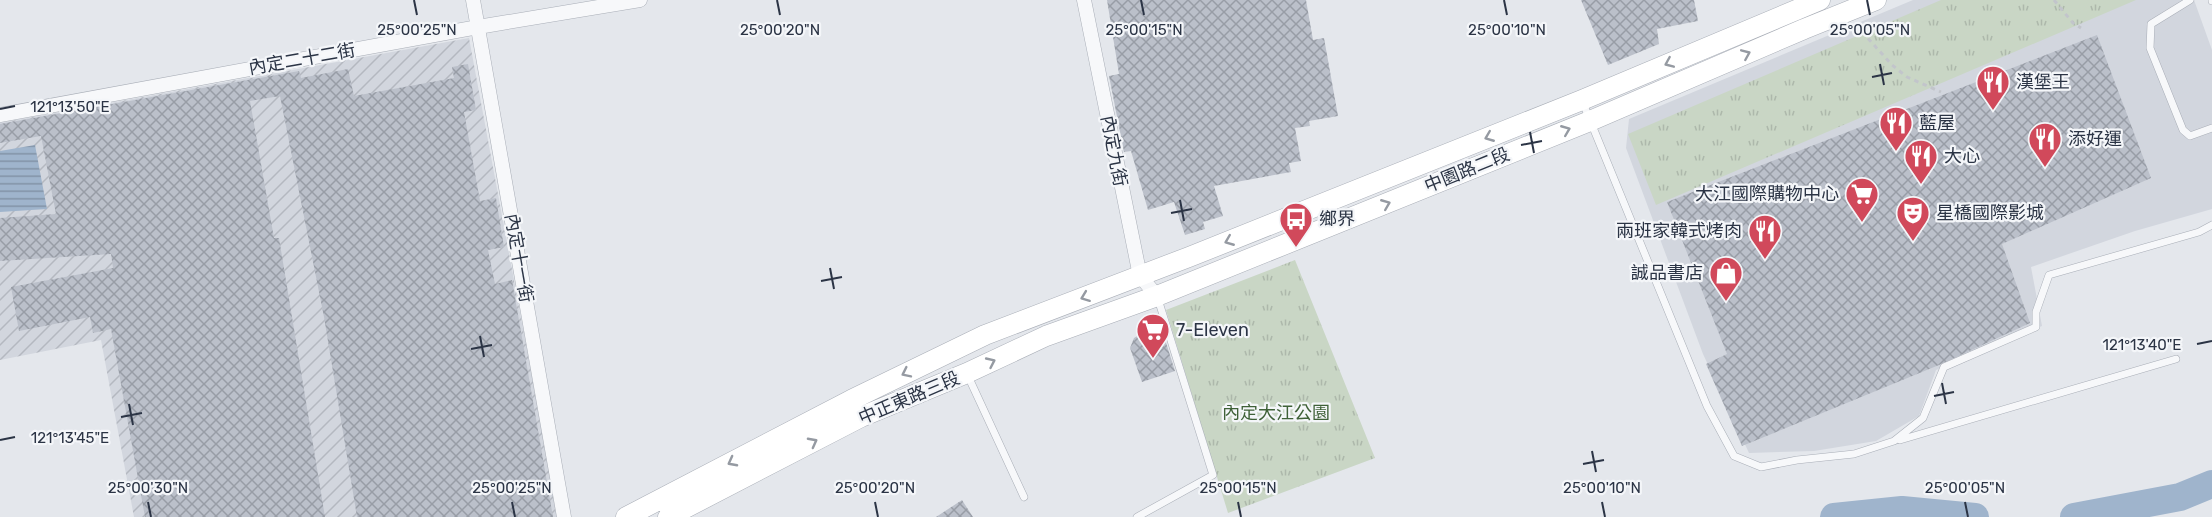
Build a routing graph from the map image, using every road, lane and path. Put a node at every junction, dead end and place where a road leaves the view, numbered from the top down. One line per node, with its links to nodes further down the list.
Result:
1 (473, 0): 9 (street, 內定十一街)
2 (640, 0): 9 (street, 內定二十二街)
3 (1084, 0): 17 (street, 內定九街)
4 (1820, 0): 12 (main road, 中園路二段, one-way to 12)
5 (1875, 0): 8 (main road, 中園路二段)
6 (2054, 0): 10 (path)
7 (2190, 0): 15 (lane)
8 (1844, 12): 11 (path); 14 (main road, 中園路二段, one-way to 8)
9 (478, 27): 13 (street, 內定二十二街); 23 (street, 內定十一街)
10 (2081, 28)
11 (1941, 92)
12 (1582, 100): 14 (lane); 17 (main road, 中園路二段, one-way to 17)
13 (0, 115)
14 (1590, 121): 18 (main road, 中園路二段, one-way to 14); 21 (lane)
15 (2212, 128)
16 (2212, 225): 21 (lane)
17 (1140, 276): 18 (street, 內定九街); 24 (main road, 中園路二段, one-way to 24)
18 (1157, 296): 20 (main road, 中正東路三段, one-way to 18); 26 (lane)
19 (2176, 359): 21 (lane)
20 (967, 374): 22 (lane); 25 (main road, 中正東路三段, one-way to 20)
21 (1894, 441)
22 (1024, 497)
23 (564, 517)
24 (626, 517)
25 (668, 517)
26 (1137, 517)

